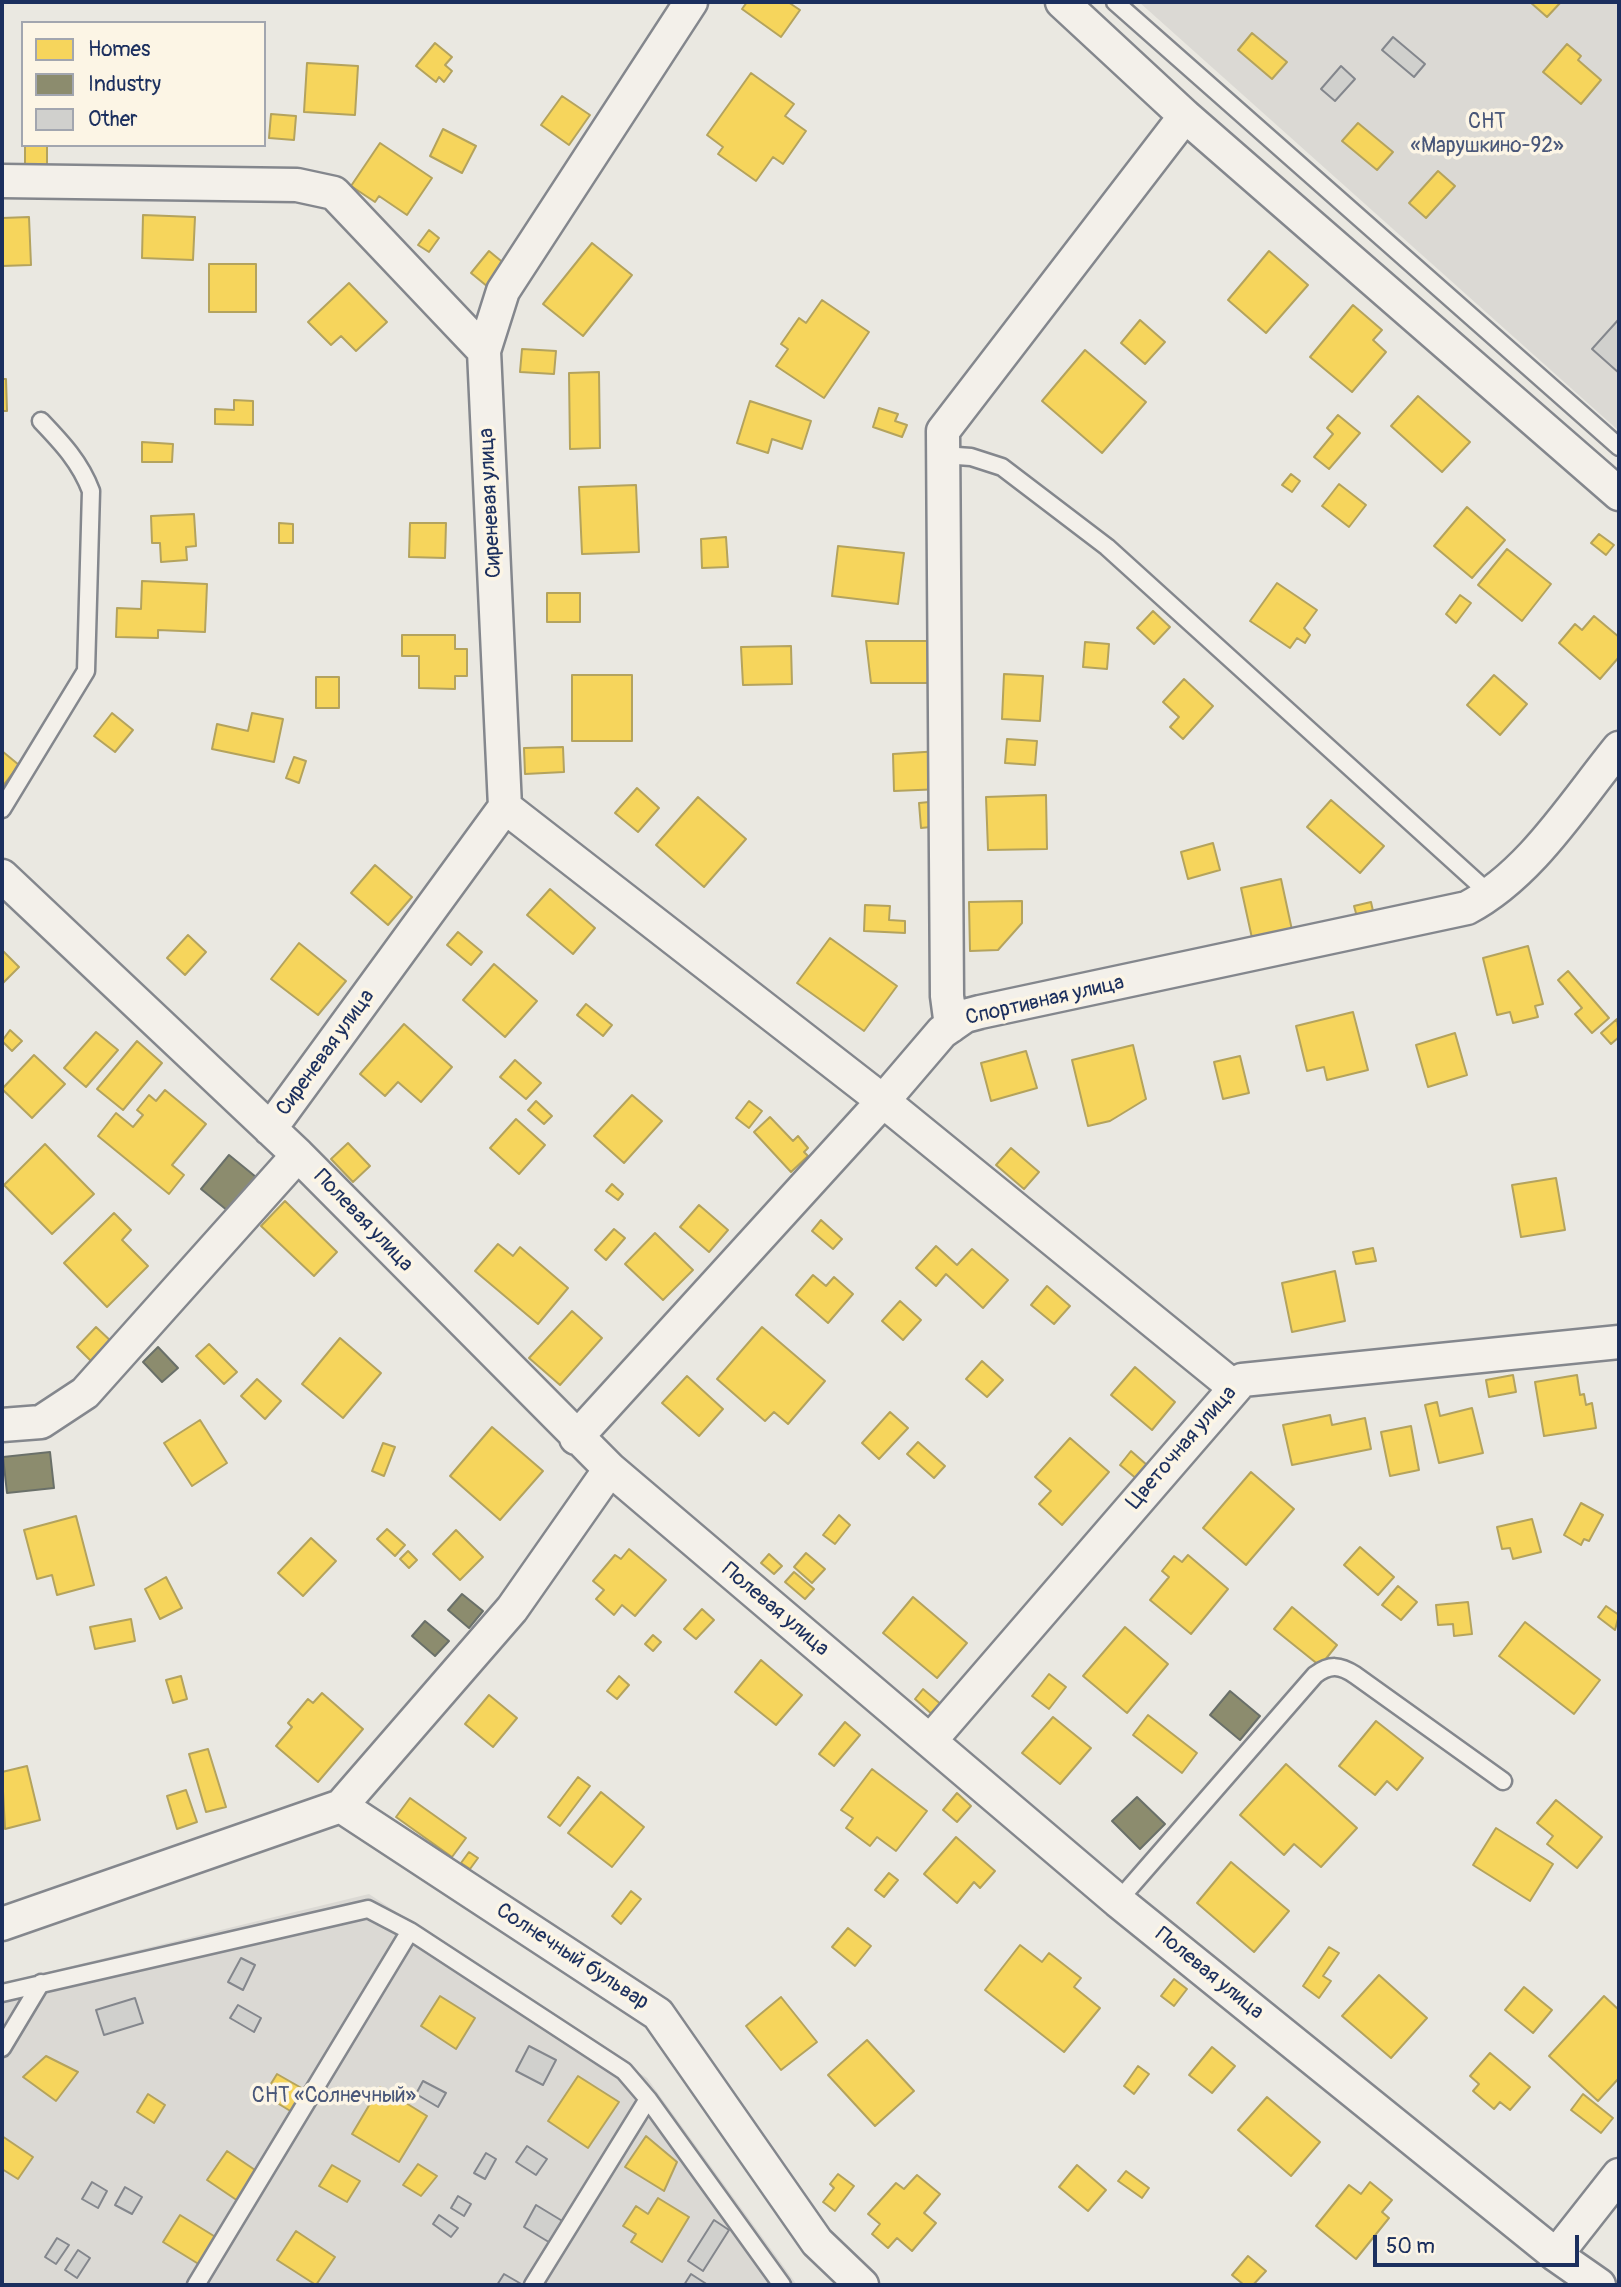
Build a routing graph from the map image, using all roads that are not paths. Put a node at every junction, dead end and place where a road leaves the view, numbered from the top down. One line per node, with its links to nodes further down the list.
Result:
1 (691, 2): 6 (street)
2 (1062, 2): 4 (street)
3 (1115, 2): 8 (lane)
4 (1185, 116): 9 (street); 10 (street)
5 (2, 181): 6 (street)
6 (484, 351): 12 (street, Сиреневая улица)
7 (41, 421): 13 (lane)
8 (1619, 447)
9 (943, 455): 15 (lane); 16 (street)
10 (1619, 494)
11 (1619, 748): 15 (street, Спортивная улица)
12 (505, 807): 17 (street); 18 (street, Сиреневая улица)
13 (2, 809)
14 (2, 876): 18 (street, Полевая улица)
15 (1491, 895): 16 (street, Спортивная улица)
16 (951, 1026): 17 (street, Спортивная улица)
17 (883, 1101): 21 (street); 23 (street, Спортивная улица)
18 (270, 1129): 19 (street, Полевая улица)
19 (298, 1155): 22 (street); 23 (street, Полевая улица)
20 (1619, 1342): 21 (street, Цветочная улица)
21 (1234, 1387): 25 (street, Цветочная улица)
22 (2, 1425)
23 (576, 1438): 24 (street, Полевая улица)
24 (610, 1469): 25 (street, Полевая улица); 27 (street)
25 (930, 1741): 28 (street, Полевая улица)
26 (1503, 1781): 28 (lane)
27 (341, 1806): 29 (street); 40 (street, Солнечный бульвар)
28 (1118, 1901): 36 (street, Полевая улица)
29 (2, 1924)
30 (410, 1931): 31 (lane); 34 (lane); 37 (lane)
31 (41, 1983): 32 (lane); 33 (lane)
32 (2, 1993)
33 (2, 2048)
34 (648, 2099): 38 (lane); 39 (lane)
35 (1619, 2175): 36 (street)
36 (1556, 2255): 41 (street, Полевая улица)
37 (196, 2285)
38 (533, 2285)
39 (782, 2285)
40 (862, 2285)
41 (1599, 2285)

